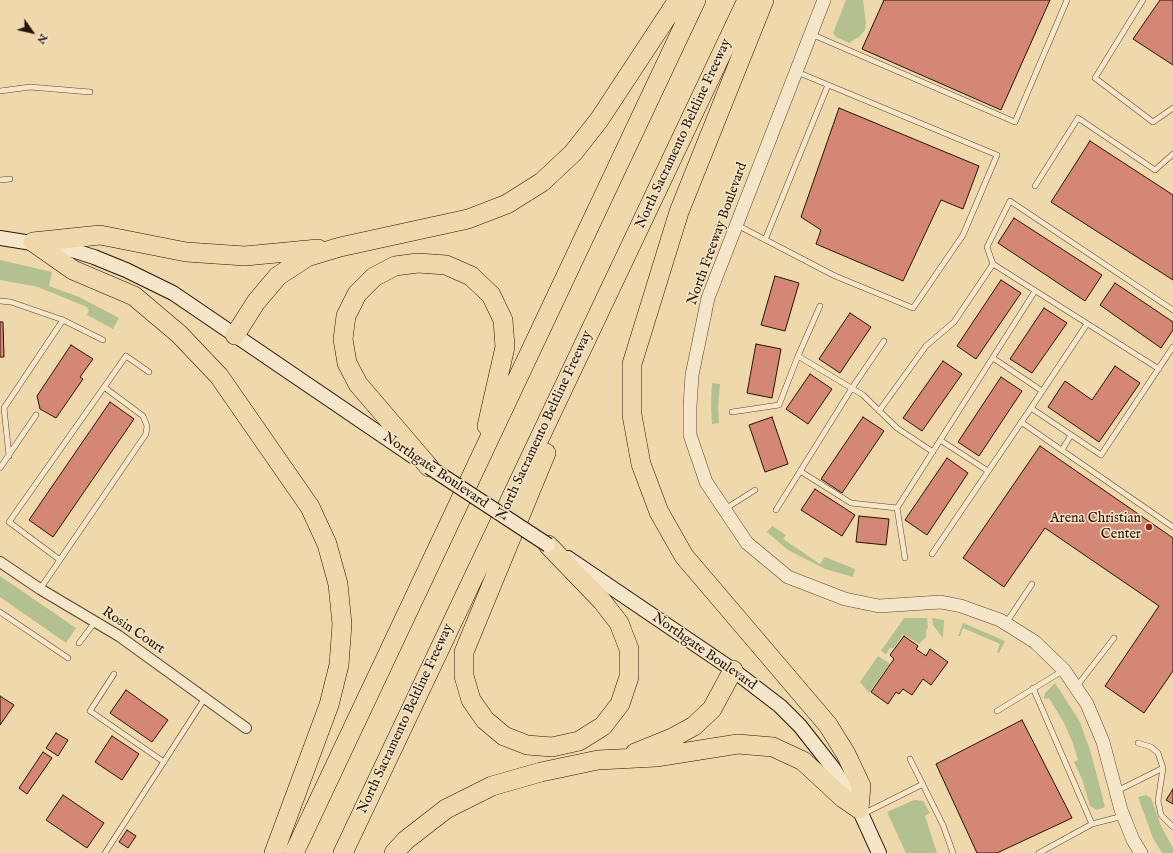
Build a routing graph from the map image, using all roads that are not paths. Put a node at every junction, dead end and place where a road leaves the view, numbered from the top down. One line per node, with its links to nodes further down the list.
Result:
1 (678, 0): 22 (highway)
2 (696, 0): 52 (highway)
3 (747, 0): 23 (highway, North Sacramento Beltline Freeway)
4 (764, 0): 90 (highway)
5 (824, 0): 8 (street, North Freeway Boulevard)
6 (1067, 0): 8 (lane)
7 (1143, 0): 13 (lane)
8 (811, 34): 9 (street, North Freeway Boulevard)
9 (796, 72): 10 (lane); 18 (street, North Freeway Boulevard)
10 (828, 85): 20 (lane); 20 (lane)
11 (0, 91): 12 (lane)
12 (90, 92)
13 (1173, 108)
14 (1173, 154): 17 (lane)
15 (10, 178): 16 (lane)
16 (0, 180)
17 (1035, 186)
18 (737, 225): 20 (lane); 59 (street, North Freeway Boulevard)
19 (0, 238): 21 (main road, Northgate Boulevard)
20 (766, 240)
21 (33, 242): 22 (highway); 31 (main road, Northgate Boulevard); 95 (highway)
22 (340, 247): 31 (highway)
23 (627, 253): 62 (highway); 97 (highway, North Sacramento Beltline Freeway)
24 (993, 264): 25 (lane); 28 (lane); 43 (lane)
25 (1035, 291): 30 (lane); 36 (lane)
26 (0, 301): 29 (lane)
27 (820, 306): 35 (lane)
28 (1173, 310)
29 (63, 320): 32 (lane); 51 (lane)
30 (1087, 324): 37 (lane); 41 (lane)
31 (235, 335): 53 (main road, Northgate Boulevard)
32 (103, 340)
33 (884, 341): 40 (lane)
34 (1173, 347): 37 (lane)
35 (798, 356): 40 (lane); 44 (lane)
36 (993, 358): 41 (lane); 48 (lane)
37 (1159, 369): 47 (lane)
38 (149, 372): 39 (lane)
39 (104, 387): 65 (lane); 65 (lane)
40 (852, 388): 43 (lane); 55 (lane)
41 (1042, 391): 42 (lane)
42 (1031, 408): 46 (lane); 47 (lane)
43 (879, 411): 50 (lane)
44 (732, 412)
45 (36, 414): 51 (lane)
46 (1021, 422): 49 (lane); 56 (lane)
47 (1071, 435): 49 (lane)
48 (940, 440): 50 (lane); 56 (lane)
49 (1062, 450): 61 (lane)
50 (933, 452): 58 (lane)
51 (9, 456): 54 (lane)
52 (480, 459): 53 (highway); 96 (highway)
53 (429, 467): 62 (main road, Northgate Boulevard, bridge)
54 (0, 468)
55 (800, 471): 58 (lane); 60 (lane)
56 (988, 471): 63 (lane)
57 (755, 490): 59 (lane)
58 (897, 508): 64 (lane)
59 (723, 510): 71 (street, North Freeway Boulevard)
60 (776, 510)
61 (1173, 527)
62 (548, 545): 75 (main road, Northgate Boulevard)
63 (932, 554)
64 (905, 558)
65 (60, 560): 68 (lane)
66 (0, 562): 68 (street, Rosin Court)
67 (1032, 584): 71 (lane)
68 (40, 589): 70 (street, Rosin Court)
69 (0, 612): 74 (lane)
70 (95, 622): 73 (lane); 80 (street, Rosin Court)
71 (1006, 624): 76 (street, North Freeway Boulevard)
72 (1114, 638): 78 (lane)
73 (80, 643)
74 (68, 658)
75 (734, 670): 84 (highway); 90 (main road, Northgate Boulevard)
76 (1064, 670): 78 (street, North Freeway Boulevard); 79 (lane)
77 (114, 674): 86 (lane)
78 (1077, 686): 89 (street, North Freeway Boulevard)
79 (1033, 688): 81 (lane); 92 (lane)
80 (205, 698): 82 (street, Rosin Court); 86 (lane)
81 (997, 711)
82 (246, 728)
83 (1138, 743): 87 (lane)
84 (623, 758): 90 (highway); 98 (highway)
85 (910, 759): 88 (lane)
86 (164, 762): 94 (lane)
87 (1163, 768): 89 (lane); 93 (lane)
88 (922, 784): 90 (lane); 100 (lane)
89 (1116, 791): 91 (street, North Freeway Boulevard)
90 (860, 812): 99 (main road, Northgate Boulevard)
91 (1123, 816): 92 (lane); 102 (street, North Freeway Boulevard)
92 (1092, 824): 101 (lane)
93 (1173, 827)
94 (106, 853)
95 (274, 853)
96 (294, 853)
97 (343, 853)
98 (394, 853)
99 (879, 853)
100 (953, 853)
101 (1040, 853)
102 (1141, 853)

